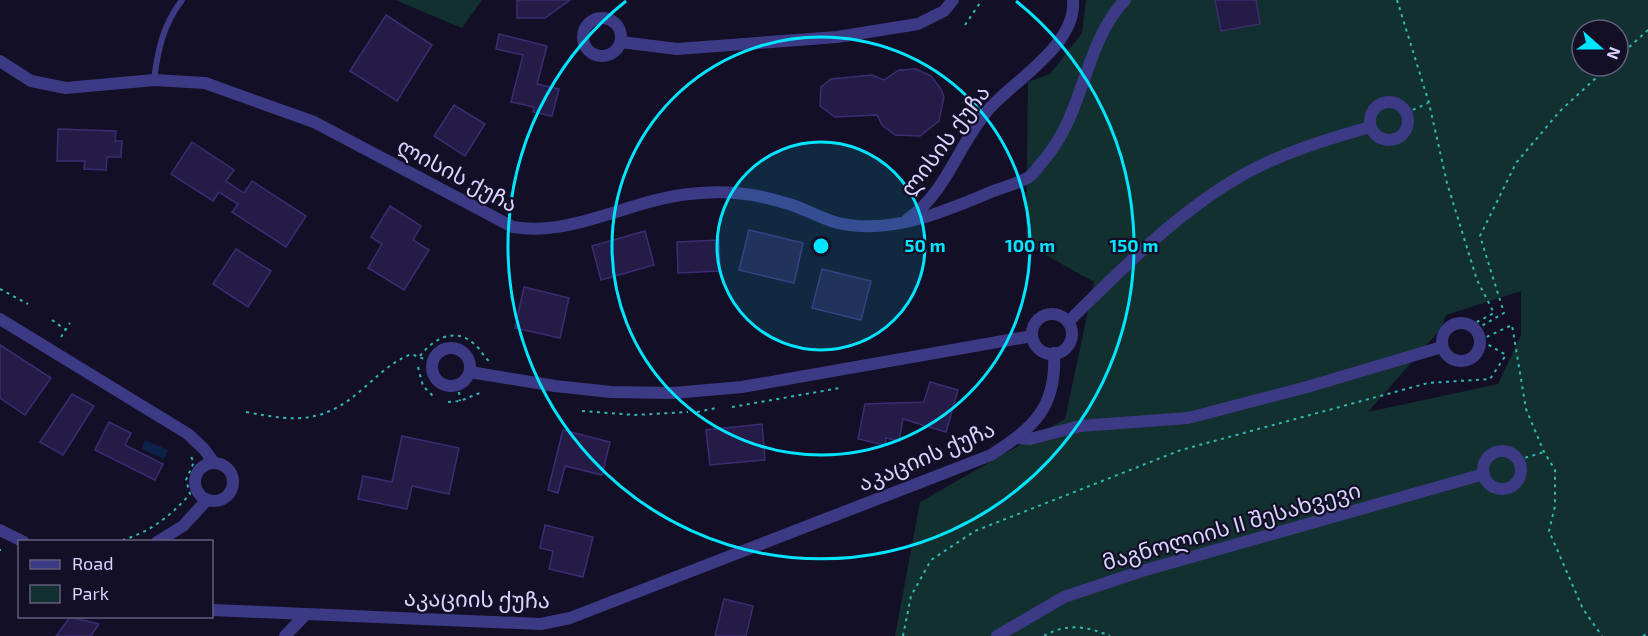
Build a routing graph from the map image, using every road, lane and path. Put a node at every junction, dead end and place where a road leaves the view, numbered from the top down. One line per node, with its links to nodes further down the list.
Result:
1 (182, 0): 13 (lane)
2 (953, 0): 9 (street)
3 (982, 0): 7 (path)
4 (1073, 0): 17 (street, ლისის ქუჩა)
5 (1125, 0): 17 (street, ლისის ქუჩა)
6 (1397, 0): 14 (path)
7 (965, 25)
8 (1648, 30): 10 (path)
9 (621, 42)
10 (1630, 46)
11 (0, 62): 13 (street, ლისის ქუჩა)
12 (1596, 78): 25 (path)
13 (154, 80): 17 (street, ლისის ქუჩა)
14 (1429, 103): 15 (path); 25 (path)
15 (1406, 113): 16 (street); 16 (street)
16 (1370, 127): 22 (street)
17 (907, 220)
18 (0, 289): 19 (path)
19 (28, 304)
20 (0, 319): 51 (street)
21 (52, 320): 24 (path)
22 (1068, 322): 26 (street); 29 (street)
23 (70, 323): 24 (path)
24 (66, 330): 27 (path)
25 (1476, 331): 28 (street); 28 (street); 49 (path); 62 (path)
26 (1032, 336): 29 (street); 34 (street)
27 (61, 337)
28 (1442, 347): 47 (street)
29 (1054, 353): 47 (street, აკაციის ქუჩა)
30 (420, 356): 31 (path); 32 (path); 45 (path)
31 (432, 362): 34 (street); 34 (street)
32 (496, 364)
33 (418, 367): 38 (path)
34 (470, 372)
35 (840, 388): 41 (path)
36 (459, 392): 39 (path)
37 (482, 392): 39 (path)
38 (434, 397)
39 (460, 401): 40 (path)
40 (448, 402)
41 (732, 407)
42 (716, 408): 44 (path)
43 (582, 411): 46 (path)
44 (697, 411)
45 (246, 412)
46 (688, 412)
47 (1018, 438): 59 (street, აკაციის ქუჩა)
48 (188, 451): 56 (path)
49 (1544, 452): 50 (path); 66 (path)
50 (1518, 460): 52 (street); 52 (street)
51 (214, 463): 53 (street); 53 (street)
52 (1484, 474): 63 (street, მაგნოლიის II შესახვევი)
53 (207, 500): 57 (street)
54 (0, 530): 55 (street)
55 (20, 540)
56 (120, 540)
57 (160, 540)
58 (213, 610): 59 (street, აკაციის ქუჩა)
59 (306, 614): 61 (street)
60 (1648, 633): 67 (path)
61 (285, 636)
62 (903, 636)
63 (997, 636)
64 (1044, 636): 65 (path)
65 (1110, 636)
66 (1602, 636)
67 (1643, 636)

